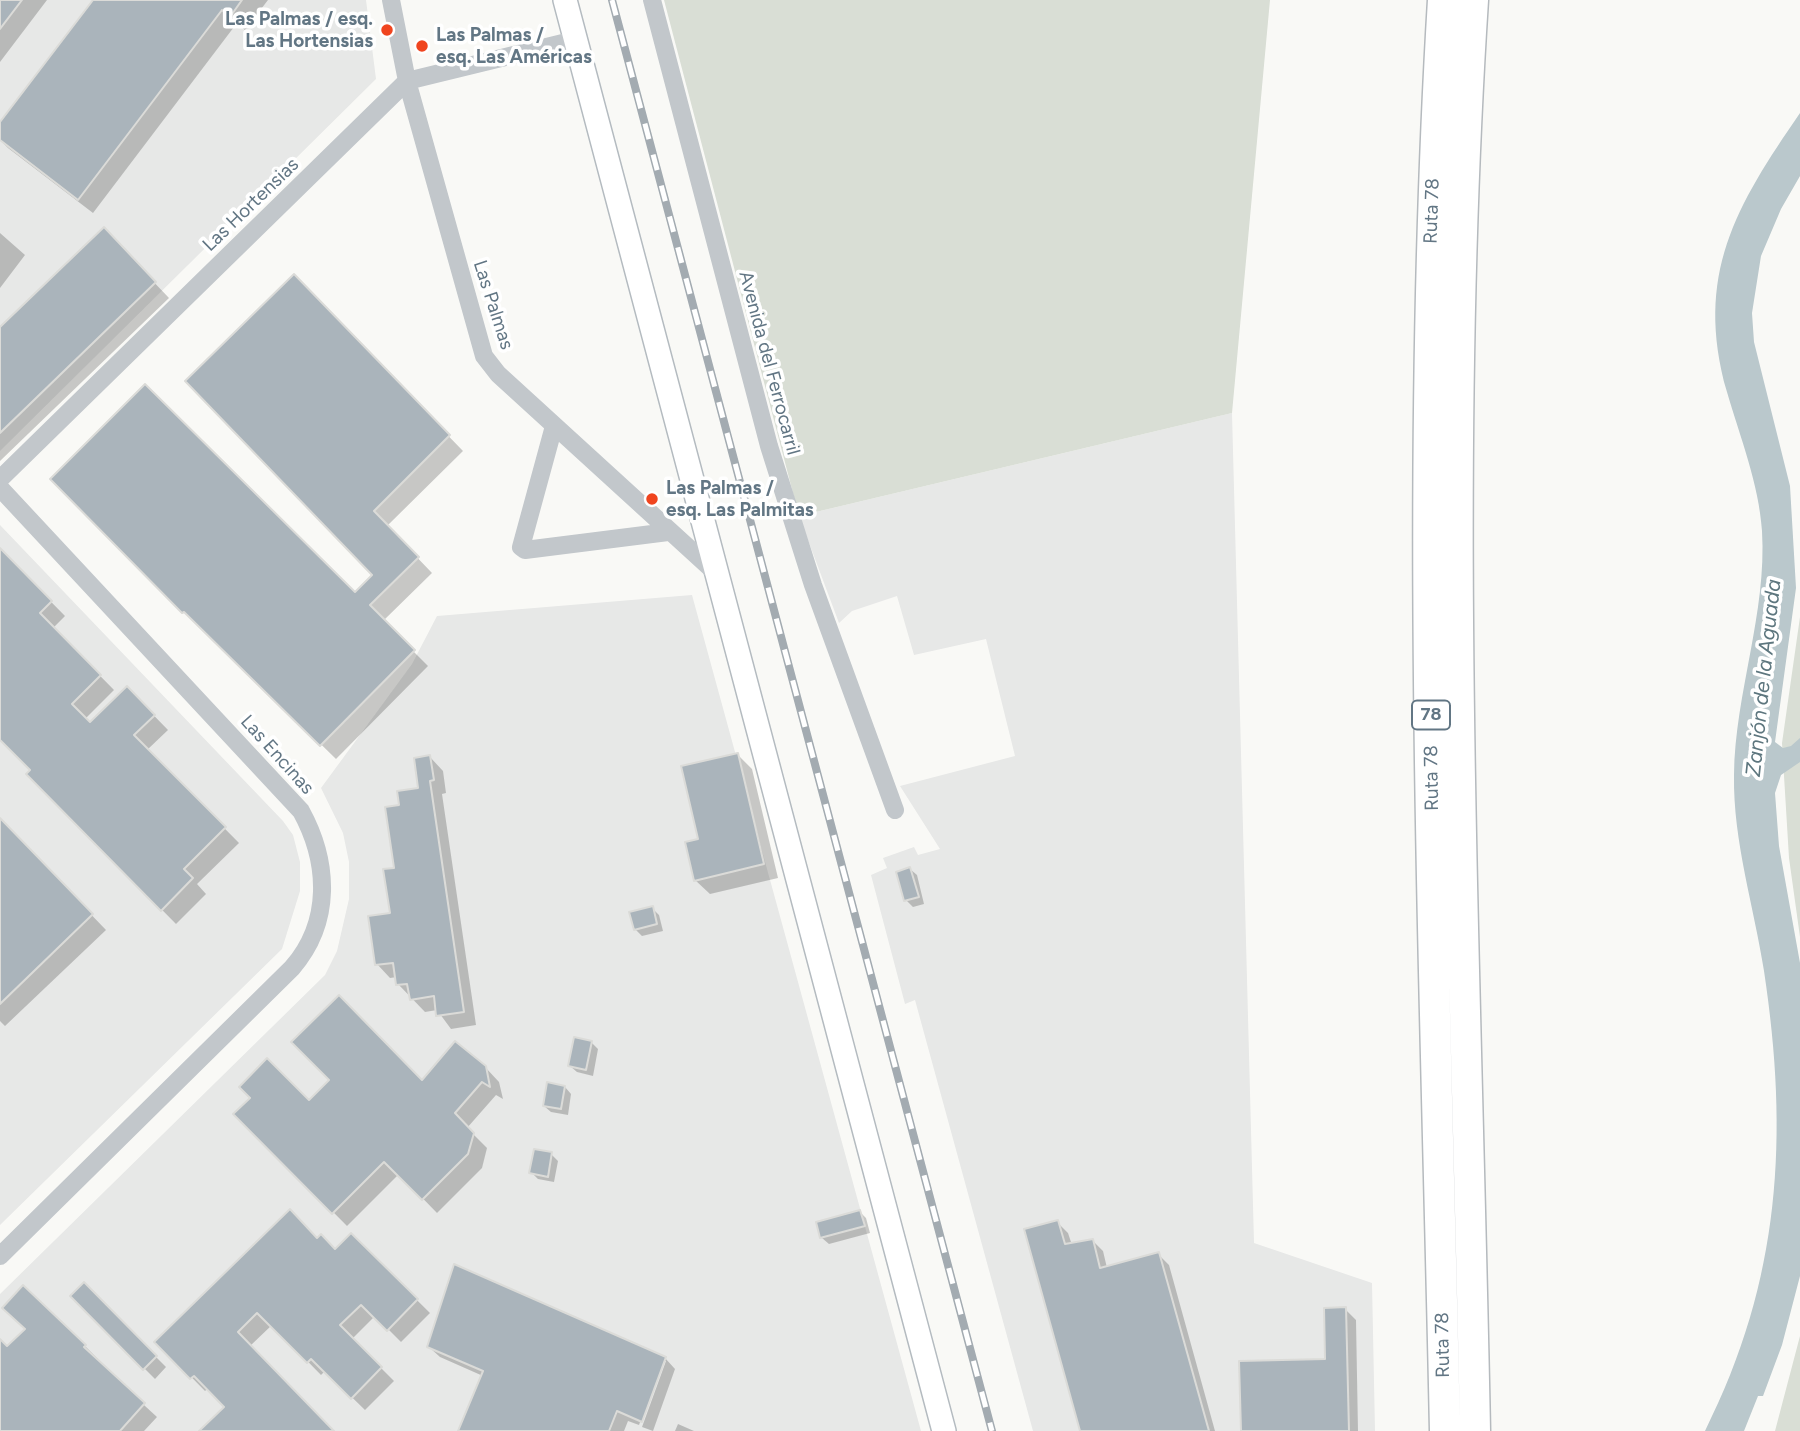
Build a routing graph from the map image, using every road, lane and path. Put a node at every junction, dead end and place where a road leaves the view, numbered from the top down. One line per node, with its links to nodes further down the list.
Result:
1 (391, 0): 7 (street, Las Palmas)
2 (565, 0): 6 (main road)
3 (652, 0): 13 (street, Avenida del Ferrocarril)
4 (1443, 0): 16 (highway, Ruta 78 / 78)
5 (1473, 0): 17 (highway, Ruta 78 / 78)
6 (575, 40): 7 (street); 12 (main road)
7 (407, 81): 8 (street, Las Palmas); 9 (street, Las Hortensias)
8 (554, 426): 11 (street, Las Palmas); 11 (street)
9 (0, 479)
10 (0, 488): 14 (street, Las Encinas)
11 (668, 532): 12 (street, Las Palmas)
12 (716, 573): 15 (main road)
13 (895, 810)
14 (0, 1256)
15 (944, 1431)
16 (1445, 1431)
17 (1475, 1431)

